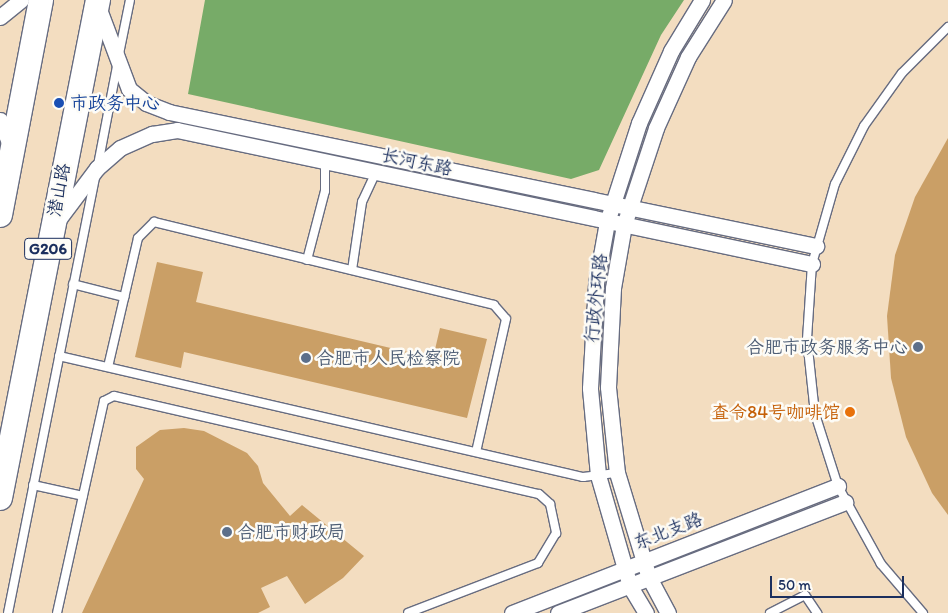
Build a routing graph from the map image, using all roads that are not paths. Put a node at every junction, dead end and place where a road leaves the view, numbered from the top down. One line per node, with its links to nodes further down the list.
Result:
1 (21, 0): 7 (street)
2 (41, 0): 11 (main road)
3 (130, 0): 9 (lane)
4 (702, 0): 15 (street, 行政外环路)
5 (724, 0): 16 (street, 行政外环路)
6 (98, 1): 9 (street, 长河东路); 20 (main road, 潜山路 / G206)
7 (0, 17)
8 (948, 27): 21 (lane)
9 (117, 65): 13 (lane); 15 (street, 长河东路)
10 (0, 120): 11 (street)
11 (13, 151): 17 (main road)
12 (324, 161): 13 (street, 长河东路); 14 (street, 长河东路); 22 (lane)
13 (97, 168): 20 (street, 长河东路); 25 (lane)
14 (376, 172): 18 (street, 长河东路); 24 (lane)
15 (612, 204): 16 (street, 长河东路); 18 (street, 行政外环路)
16 (630, 209): 19 (street, 行政外环路); 21 (street, 长河东路)
17 (0, 215)
18 (607, 222): 19 (street, 长河东路); 31 (street, 行政外环路)
19 (624, 225): 23 (street, 长河东路); 30 (street, 行政外环路)
20 (52, 229): 35 (main road, 潜山路 / G206)
21 (816, 246): 23 (lane)
22 (307, 260): 24 (lane); 26 (lane)
23 (812, 264): 33 (lane)
24 (352, 270): 29 (lane)
25 (74, 284): 26 (lane); 27 (lane)
26 (124, 297): 28 (lane)
27 (58, 356): 28 (lane); 32 (lane)
28 (108, 367): 29 (lane)
29 (476, 452): 31 (lane)
30 (617, 473): 31 (lane); 37 (street, 行政外环路)
31 (598, 475): 38 (street, 行政外环路)
32 (33, 485): 34 (lane); 41 (lane)
33 (838, 486): 36 (lane); 37 (street, 东北支路)
34 (83, 496): 42 (lane); 43 (lane)
35 (0, 498)
36 (845, 502): 39 (street); 50 (lane)
37 (643, 561): 38 (street, 东北支路); 39 (street, 行政外环路)
38 (624, 568): 40 (street, 行政外环路); 44 (street, 东北支路)
39 (649, 578): 40 (street); 47 (street, 行政外环路)
40 (630, 586): 45 (street); 46 (street, 行政外环路)
41 (8, 613)
42 (57, 613)
43 (408, 613)
44 (512, 613)
45 (558, 613)
46 (646, 613)
47 (668, 613)
48 (770, 613): 49 (lane)
49 (817, 613)
50 (923, 613)

